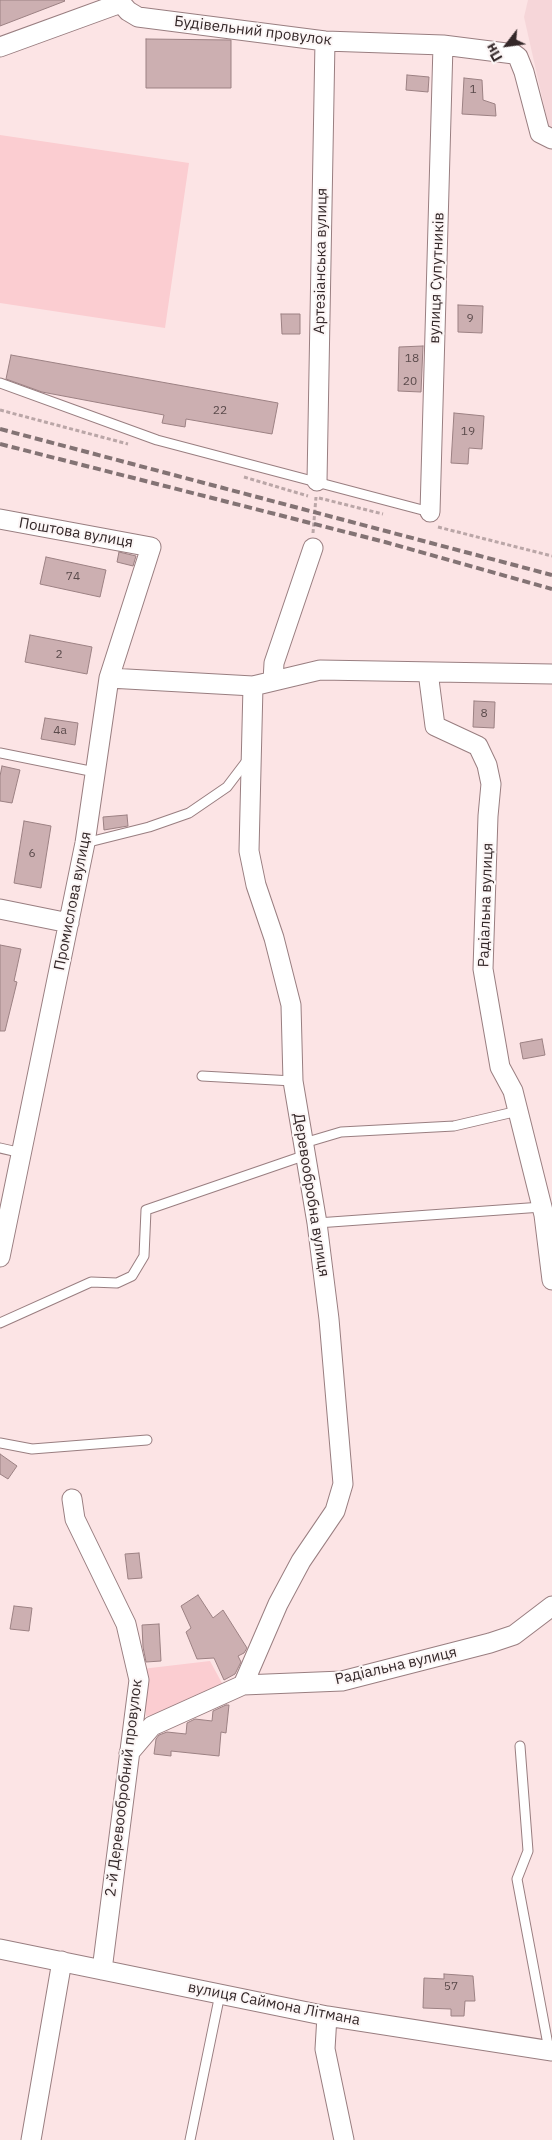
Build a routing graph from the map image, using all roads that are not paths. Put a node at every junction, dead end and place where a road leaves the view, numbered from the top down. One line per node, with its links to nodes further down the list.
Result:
1 (121, 2): 2 (street, Будівельний провулок); 4 (street, Будівельний провулок)
2 (324, 41): 3 (street, Будівельний провулок); 7 (street, Артезіанська вулиця)
3 (443, 45): 5 (street, Будівельний провулок); 8 (street, вулиця Супутників)
4 (0, 47)
5 (552, 139)
6 (0, 384): 7 (lane)
7 (317, 482): 8 (lane)
8 (430, 512)
9 (0, 519): 10 (street, Поштова вулиця)
10 (151, 547): 14 (street, Промислова вулиця)
11 (312, 548): 15 (street)
12 (428, 672): 13 (street); 15 (street); 25 (street, Радіальна вулиця)
13 (552, 674)
14 (109, 678): 16 (street); 19 (street, Промислова вулиця)
15 (273, 681): 16 (street)
16 (253, 686): 18 (street, Деревообробна вулиця)
17 (0, 753): 19 (lane)
18 (250, 756): 20 (lane); 24 (street, Деревообробна вулиця)
19 (95, 772): 20 (street, Промислова вулиця)
20 (85, 843): 22 (street, Промислова вулиця)
21 (0, 909): 22 (street)
22 (69, 923): 28 (street, Промислова вулиця)
23 (202, 1076): 24 (lane)
24 (293, 1081): 27 (street, Деревообробна вулиця)
25 (518, 1111): 27 (lane); 29 (street, Радіальна вулиця)
26 (0, 1148): 28 (lane)
27 (305, 1149): 30 (street, Деревообробна вулиця); 33 (lane)
28 (22, 1153): 31 (street, Промислова вулиця)
29 (542, 1207): 30 (lane); 32 (street, Радіальна вулиця)
30 (317, 1223): 38 (street, Деревообробна вулиця)
31 (0, 1257)
32 (552, 1280)
33 (0, 1323)
34 (147, 1440): 35 (lane)
35 (0, 1444)
36 (72, 1499): 40 (street, 2-й Деревообробний провулок)
37 (552, 1606): 38 (street, Радіальна вулиця)
38 (243, 1685): 40 (street, Радіальна вулиця)
39 (520, 1746): 46 (lane)
40 (129, 1753): 43 (street, 2-й Деревообробний провулок)
41 (0, 1949): 42 (street, вулиця Саймона Літмана)
42 (62, 1961): 43 (street, вулиця Саймона Літмана); 47 (street)
43 (102, 1970): 44 (street, вулиця Саймона Літмана)
44 (220, 1994): 45 (street, вулиця Саймона Літмана); 48 (lane)
45 (327, 2016): 46 (street, вулиця Саймона Літмана); 49 (street)
46 (551, 2051)
47 (31, 2140)
48 (190, 2140)
49 (344, 2140)

